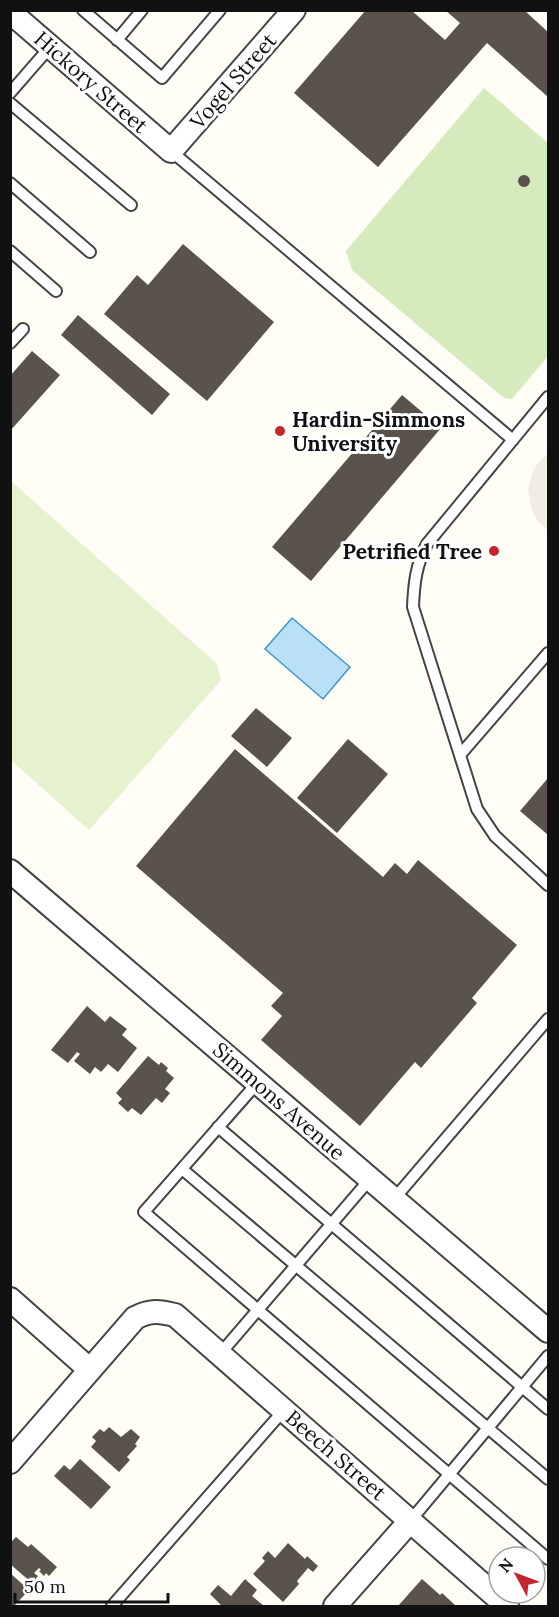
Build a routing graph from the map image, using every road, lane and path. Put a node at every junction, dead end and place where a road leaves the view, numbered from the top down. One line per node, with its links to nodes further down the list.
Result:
1 (83, 10): 6 (lane)
2 (142, 10): 6 (lane)
3 (220, 10): 6 (lane)
4 (294, 10): 10 (street, Vogel Street)
5 (10, 12): 7 (street, Hickory Street)
6 (117, 40)
7 (50, 47): 8 (lane); 10 (street, Hickory Street)
8 (10, 93)
9 (10, 103): 12 (lane)
10 (171, 151): 19 (lane)
11 (10, 183): 14 (lane)
12 (131, 205)
13 (10, 251): 15 (lane)
14 (90, 252)
15 (56, 291)
16 (23, 329): 17 (lane)
17 (11, 341)
18 (549, 397): 19 (lane)
19 (513, 440): 21 (lane)
20 (549, 653): 21 (lane)
21 (460, 755): 23 (lane)
22 (10, 871): 25 (street, Simmons Avenue)
23 (549, 885)
24 (549, 1019): 29 (lane)
25 (258, 1082): 26 (lane); 28 (street, Simmons Avenue)
26 (218, 1127): 27 (lane); 30 (lane)
27 (182, 1169): 31 (lane); 33 (lane)
28 (370, 1179): 29 (street, Simmons Avenue); 30 (lane)
29 (394, 1199): 34 (street, Simmons Avenue)
30 (332, 1224): 31 (lane); 38 (lane)
31 (296, 1266): 33 (lane); 41 (lane)
32 (10, 1299): 37 (street)
33 (258, 1310): 35 (lane); 43 (lane)
34 (549, 1332)
35 (220, 1354): 37 (street, Beech Street); 40 (street, Beech Street)
36 (549, 1356): 38 (lane)
37 (89, 1369): 42 (street)
38 (523, 1387): 39 (lane); 41 (lane)
39 (549, 1409)
40 (284, 1410): 45 (street, Beech Street); 47 (lane)
41 (488, 1428): 43 (lane); 44 (lane)
42 (10, 1462)
43 (449, 1474): 45 (lane); 46 (lane)
44 (549, 1479)
45 (411, 1520): 48 (street); 49 (street, Beech Street)
46 (549, 1559)
47 (112, 1606)
48 (335, 1606)
49 (507, 1606)

